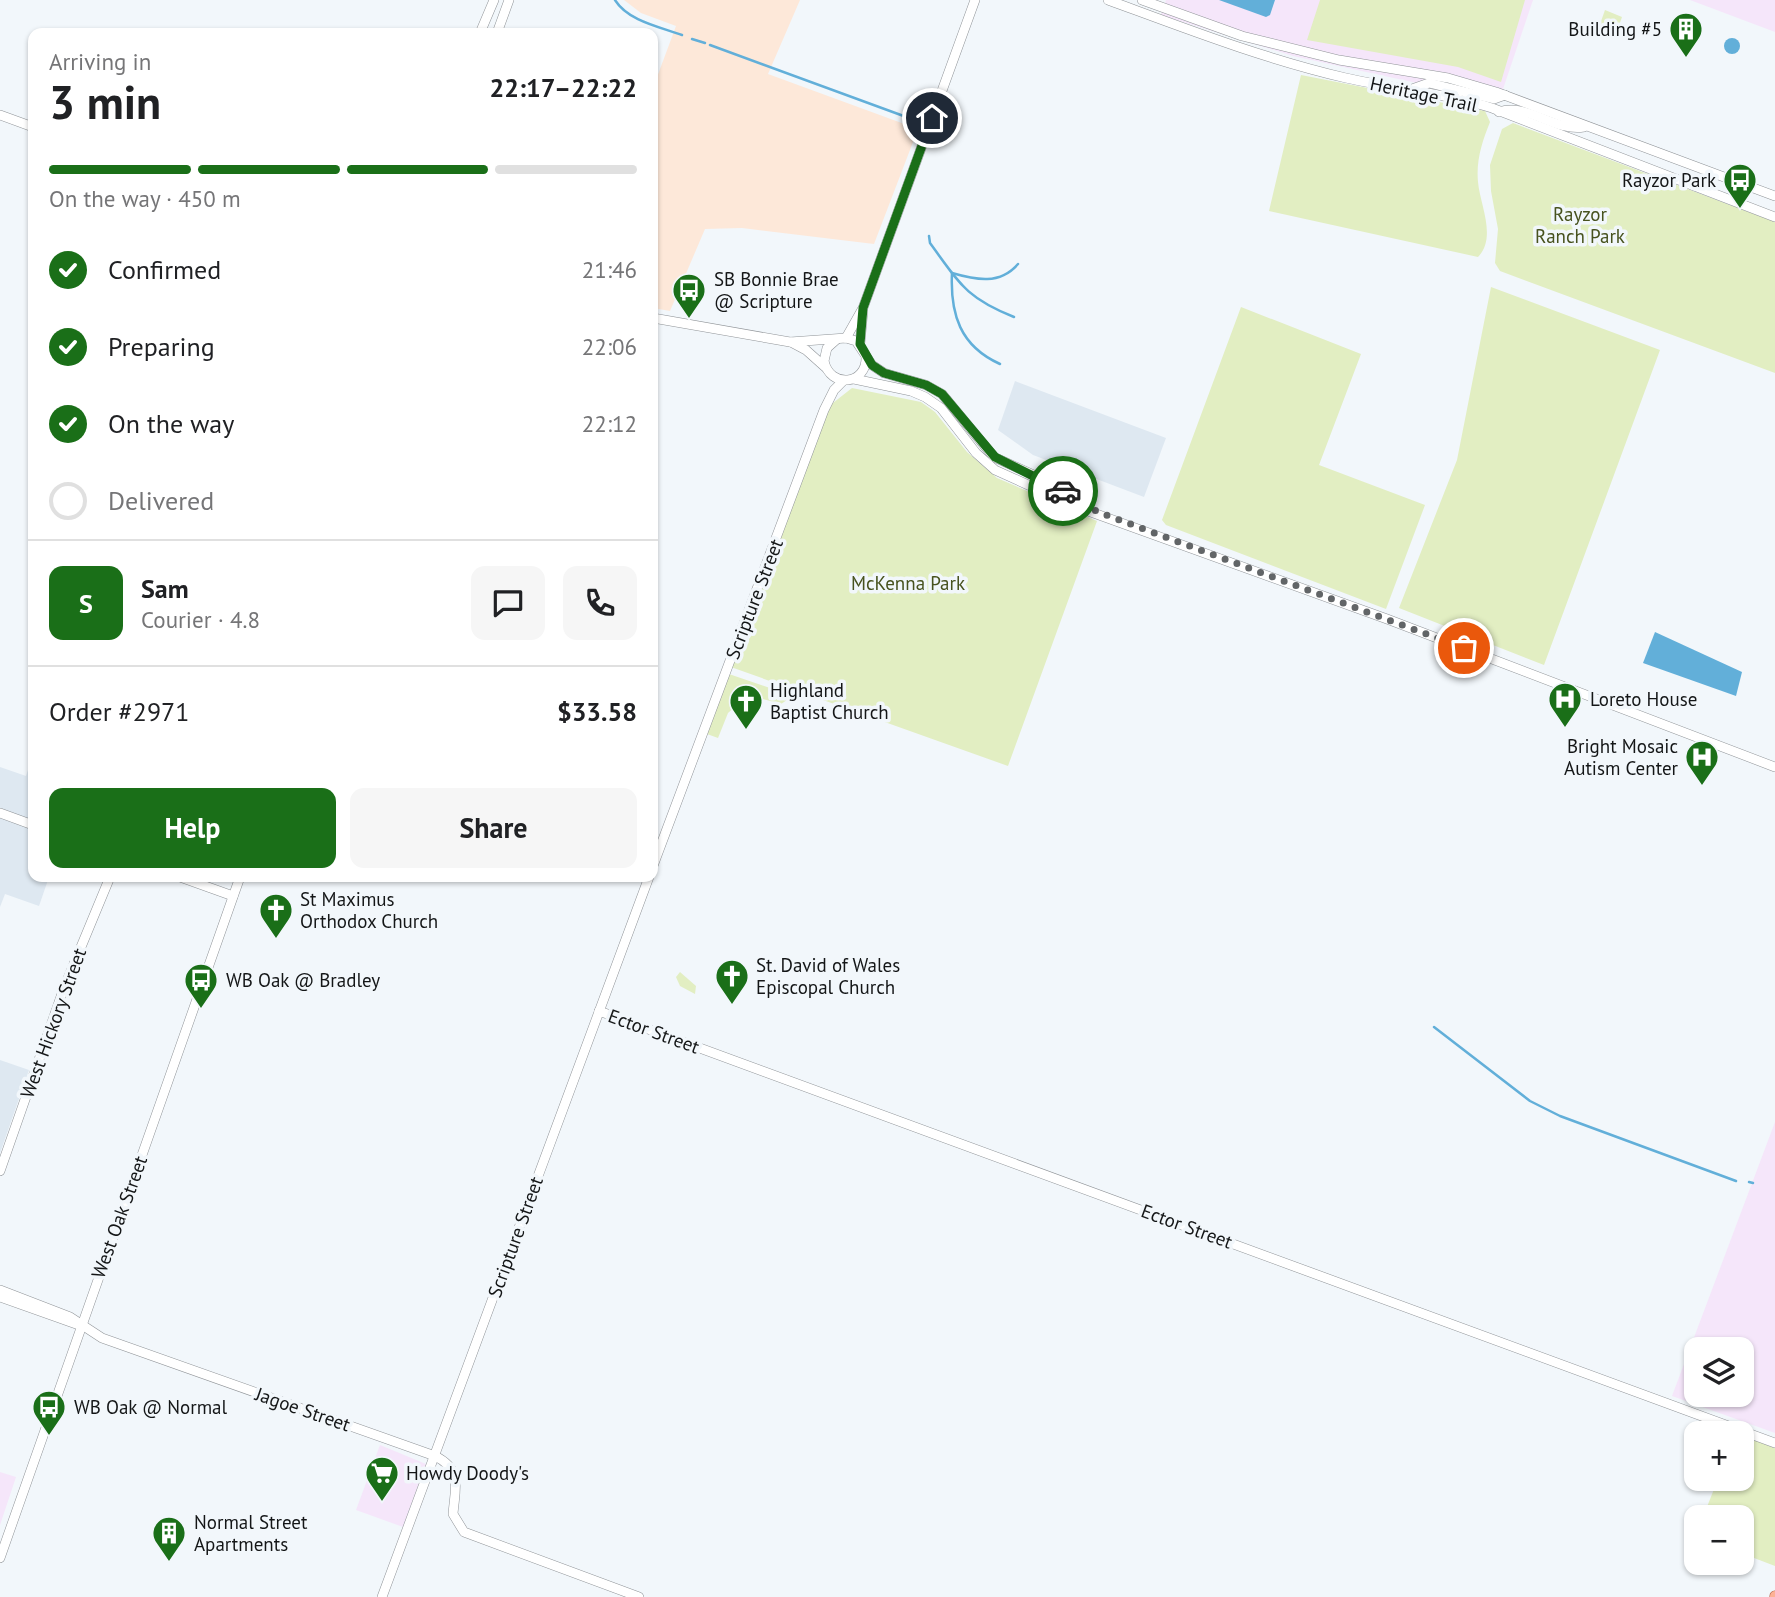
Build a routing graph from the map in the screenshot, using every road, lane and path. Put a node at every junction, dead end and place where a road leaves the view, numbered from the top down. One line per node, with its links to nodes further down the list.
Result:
1 (494, 0): 6 (street)
2 (509, 0): 7 (street)
3 (975, 0): 18 (street)
4 (1108, 0): 5 (street, Heritage Trail)
5 (1138, 3): 8 (street, Heritage Trail); 9 (street, Heritage Trail)
6 (482, 28)
7 (499, 28)
8 (1411, 89): 9 (street); 10 (street, Heritage Trail)
9 (1505, 95): 13 (street, Heritage Trail)
10 (1499, 112): 13 (street); 15 (street, Heritage Trail)
11 (0, 115): 12 (street)
12 (28, 125)
13 (1585, 127): 14 (street, Heritage Trail)
14 (1686, 164): 15 (street); 16 (street, Heritage Trail)
15 (1680, 181): 17 (street, Heritage Trail)
16 (1775, 196)
17 (1775, 217)
18 (863, 308): 20 (street); 22 (street)
19 (658, 319): 21 (street)
20 (841, 339): 21 (street); 22 (street); 23 (street)
21 (790, 342): 23 (street)
22 (863, 348): 24 (street); 27 (street)
23 (827, 370): 25 (street); 26 (street, Scripture Street)
24 (855, 379): 25 (street); 27 (street)
25 (843, 381): 26 (street, Scripture Street)
26 (824, 410): 31 (street, Scripture Street)
27 (1098, 512): 28 (street)
28 (1775, 767)
29 (0, 813): 30 (street)
30 (28, 823)
31 (658, 853)
32 (108, 882): 38 (street, West Hickory Street)
33 (194, 882): 36 (street)
34 (238, 882): 36 (street, West Oak Street)
35 (647, 882): 37 (street, Scripture Street)
36 (233, 896): 41 (street, West Oak Street)
37 (598, 1011): 42 (street, Ector Street); 43 (street, Scripture Street)
38 (0, 1171)
39 (0, 1290): 41 (street)
40 (0, 1297): 41 (street)
41 (81, 1325): 43 (street, Jagoe Street); 44 (street, West Oak Street)
42 (1775, 1443)
43 (435, 1455): 45 (street, Scripture Street); 46 (street)
44 (0, 1558)
45 (382, 1597)
46 (639, 1597)

